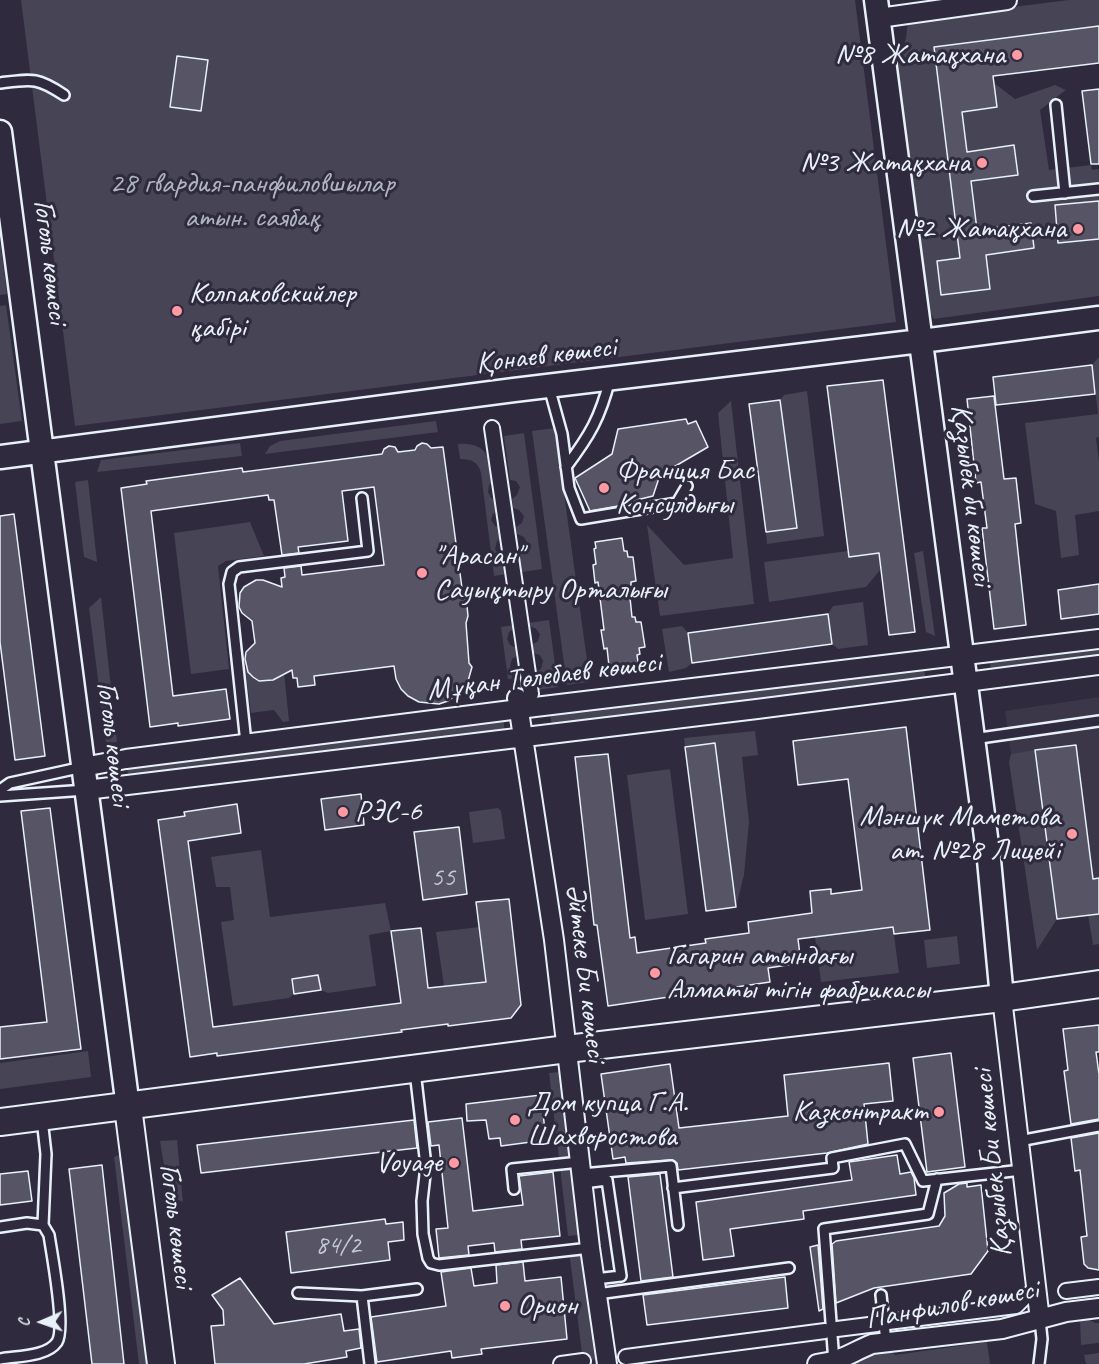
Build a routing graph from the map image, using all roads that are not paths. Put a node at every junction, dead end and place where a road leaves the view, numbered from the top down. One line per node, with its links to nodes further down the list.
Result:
1 (1007, 0): 2 (street)
2 (878, 9): 11 (street, Қазыбек би көшесі)
3 (0, 83): 4 (lane)
4 (64, 95)
5 (1056, 105): 8 (lane)
6 (0, 132): 15 (street, Гоголь көшесі)
7 (1099, 189): 8 (lane)
8 (1065, 193): 9 (lane)
9 (1033, 195)
10 (1099, 318): 11 (street, Қонаев көшесі)
11 (921, 341): 12 (street, Қонаев көшесі); 21 (street, Қазыбек би көшесі)
12 (611, 378): 13 (street, Қонаев көшесі); 17 (lane)
13 (548, 385): 15 (street, Қонаев көшесі); 17 (lane)
14 (492, 428): 24 (street, Әйтеке Би көшесі)
15 (42, 452): 16 (street, Қонаев көшесі); 29 (street, Гоголь көшесі)
16 (0, 458)
17 (566, 467): 18 (lane)
18 (687, 486)
19 (362, 498): 28 (lane)
20 (1099, 639): 21 (street, Мұқан Төлебаев көшесі)
21 (962, 657): 23 (street, Қазыбек би көшесі); 24 (street, Мұқан Төлебаев көшесі)
22 (1099, 665): 23 (street, Мұқан Төлебаев көшесі)
23 (966, 683): 26 (street, Мұқан Төлебаев көшесі); 27 (street, Қазыбек би көшесі)
24 (522, 700): 26 (street, Әйтеке Би көшесі); 28 (street, Мұқан Төлебаев көшесі)
25 (1099, 721): 27 (lane)
26 (524, 737): 31 (street, Мұқан Төлебаев көшесі); 35 (street, Әйтеке Би көшесі)
27 (973, 740): 34 (street, Қазыбек би көшесі)
28 (246, 743): 29 (street, Мұқан Төлебаев көшесі)
29 (83, 767): 30 (lane, Мұқан Төлебаев көшесі); 31 (street, Гоголь көшесі)
30 (0, 790)
31 (86, 790): 32 (lane, Мұқан Төлебаев көшесі); 37 (street, Гоголь көшесі)
32 (0, 796)
33 (1099, 984): 34 (main road)
34 (1002, 998): 35 (main road); 41 (street, Қазыбек Би көшесі)
35 (567, 1049): 36 (main road); 43 (street, Әйтеке Би көшесі)
36 (415, 1069): 37 (main road); 50 (lane)
37 (128, 1107): 38 (main road); 67 (main road, Гоголь көшесі)
38 (42, 1117): 39 (main road); 47 (lane)
39 (0, 1122)
40 (1099, 1126): 41 (lane)
41 (1019, 1141): 42 (street, Қазыбек Би көшесі)
42 (1022, 1170): 44 (lane); 61 (street, Қазыбек Би көшесі)
43 (582, 1173): 45 (lane); 46 (lane); 50 (street, Әйтеке Би көшесі); 52 (lane)
44 (937, 1179): 45 (lane); 66 (lane)
45 (674, 1188): 48 (lane)
46 (514, 1190)
47 (43, 1225): 49 (lane); 64 (lane)
48 (678, 1225)
49 (0, 1227)
50 (590, 1248): 52 (street, Әйтеке Би көшесі)
51 (789, 1268): 52 (lane)
52 (596, 1287): 70 (street, Әйтеке Би көшесі)
53 (1099, 1287): 55 (street, Панфилов көшесі)
54 (417, 1290): 58 (lane)
55 (1066, 1291)
56 (298, 1293): 58 (lane)
57 (881, 1295): 62 (lane)
58 (362, 1296): 68 (lane)
59 (1027, 1296): 63 (street, Панфилов көшесі)
60 (1099, 1308): 61 (street, Панфилов көшесі)
61 (1040, 1320): 62 (street, Панфилов көшесі); 71 (lane)
62 (885, 1342): 66 (street, Панфилов көшесі)
63 (626, 1357)
64 (0, 1359)
65 (583, 1361): 69 (street)
66 (825, 1363)
67 (161, 1364)
68 (370, 1364)
69 (561, 1364)
70 (607, 1364)
71 (1040, 1364)

